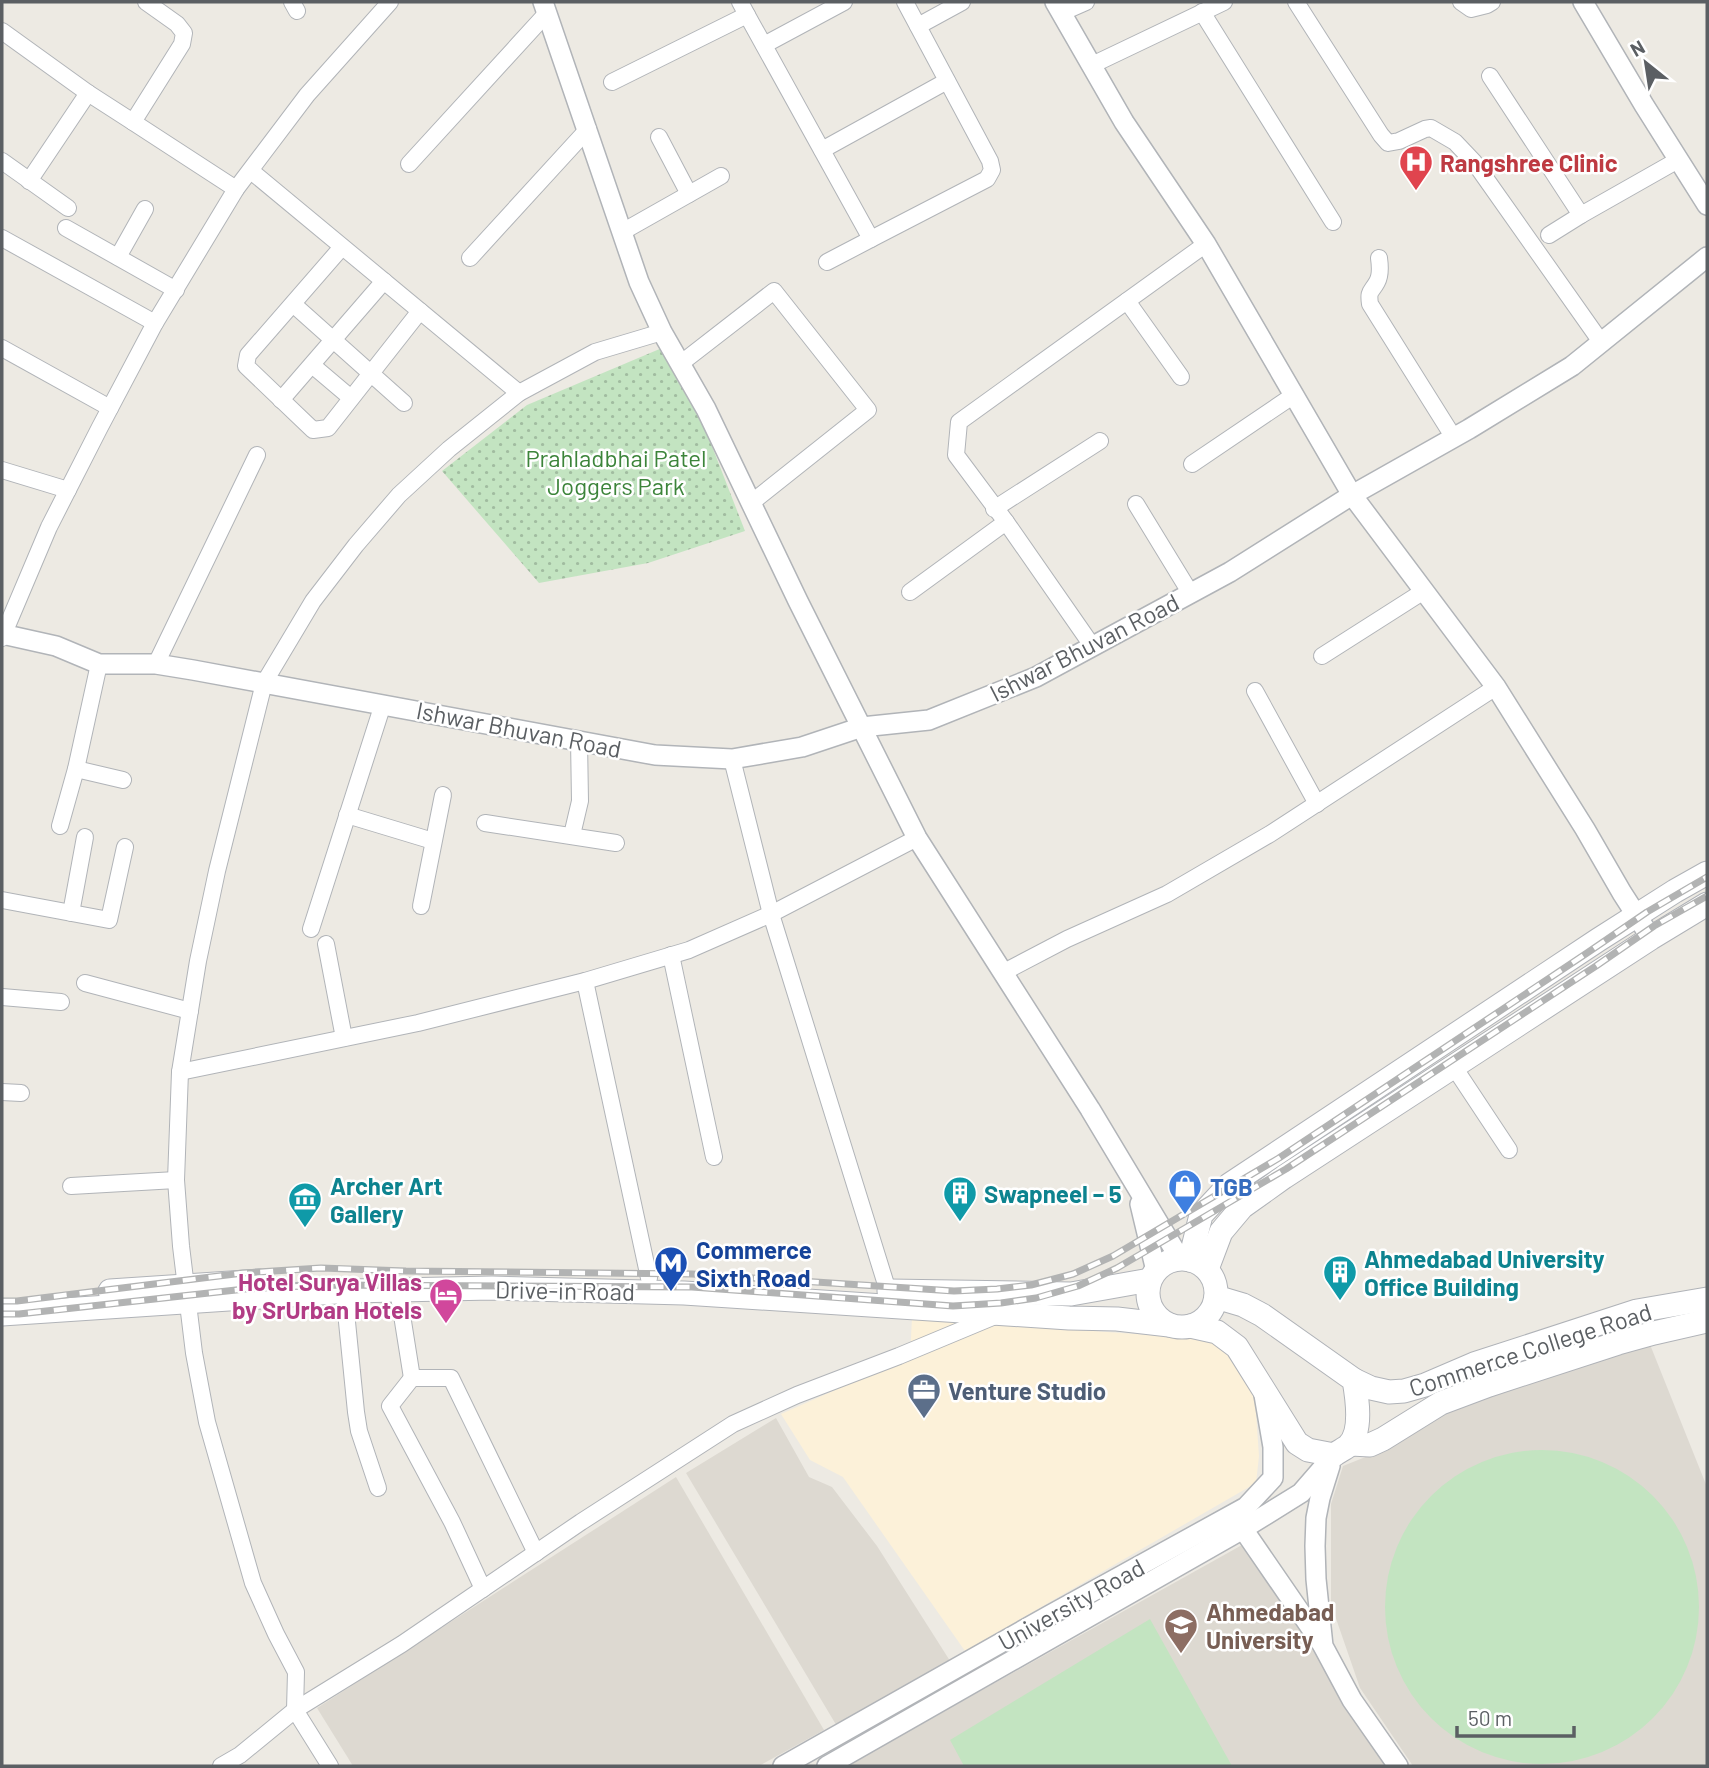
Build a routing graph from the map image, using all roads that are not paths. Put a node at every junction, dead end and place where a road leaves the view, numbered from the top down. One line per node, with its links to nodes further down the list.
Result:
1 (146, 2): 24 (street)
2 (390, 2): 31 (street)
3 (844, 2): 18 (street)
4 (905, 2): 16 (street)
5 (962, 2): 16 (street)
6 (1086, 2): 13 (street)
7 (1224, 2): 15 (street)
8 (1296, 2): 61 (street)
9 (1461, 2): 10 (street)
10 (1492, 2)
11 (1583, 2): 28 (street)
12 (545, 7): 25 (street); 30 (street)
13 (1058, 8): 19 (street)
14 (743, 9): 18 (street); 22 (street)
15 (1202, 12): 19 (street); 40 (street)
16 (918, 26): 21 (street)
17 (2, 31): 23 (street)
18 (764, 45): 27 (street)
19 (1091, 65): 46 (street)
20 (1490, 76): 39 (street)
21 (947, 80): 27 (street); 45 (street)
22 (612, 82)
23 (88, 93): 24 (street); 33 (street)
24 (133, 122): 34 (street)
25 (588, 129): 42 (street); 50 (street)
26 (659, 137): 35 (street)
27 (822, 150): 45 (street)
28 (1678, 160): 36 (street); 39 (street)
29 (2, 161): 33 (street)
30 (409, 164)
31 (251, 171): 34 (street); 47 (street)
32 (721, 176): 35 (street)
33 (29, 181): 37 (street)
34 (236, 189): 54 (street)
35 (689, 194): 42 (street)
36 (1707, 205)
37 (68, 208)
38 (145, 209): 48 (street)
39 (1581, 215): 43 (street)
40 (1334, 222)
41 (66, 228): 48 (street)
42 (622, 232): 59 (street)
43 (1549, 234)
44 (2, 238): 58 (street)
45 (871, 239): 52 (street)
46 (1206, 244): 55 (street); 68 (street)
47 (342, 247): 53 (street); 56 (street)
48 (118, 257): 54 (street)
49 (1707, 257): 61 (street, Ishwar Bhuvan Road)
50 (470, 258)
51 (1379, 258): 73 (street)
52 (827, 262)
53 (384, 281): 57 (street); 60 (street)
54 (176, 290): 58 (street)
55 (1127, 301): 66 (street); 82 (street)
56 (293, 304): 60 (street); 70 (street)
57 (421, 311): 65 (street); 67 (street)
58 (155, 323): 72 (street)
59 (662, 332): 63 (street); 67 (street)
60 (333, 341): 64 (street); 65 (street)
61 (1601, 342): 73 (street, Ishwar Bhuvan Road)
62 (2, 348): 72 (street)
63 (680, 364): 80 (street); 80 (street)
64 (312, 365): 69 (street); 70 (street)
65 (370, 374): 69 (street); 71 (street)
66 (1181, 377)
67 (519, 393): 92 (street)
68 (1294, 395): 76 (street); 79 (street)
69 (351, 398): 70 (street)
70 (281, 400)
71 (404, 402)
72 (110, 408): 78 (street)
73 (1454, 438): 79 (street, Ishwar Bhuvan Road)
74 (1100, 441): 82 (street)
75 (257, 456): 91 (street)
76 (1192, 464)
77 (2, 470): 78 (street)
78 (68, 490): 87 (street)
79 (1352, 495): 84 (street); 86 (street, Ishwar Bhuvan Road)
80 (751, 503): 96 (street)
81 (1136, 504): 86 (street)
82 (994, 509): 83 (street)
83 (1006, 522): 85 (street); 88 (street)
84 (1424, 591): 89 (street); 93 (street)
85 (910, 592)
86 (1191, 594): 88 (street, Ishwar Bhuvan Road)
87 (2, 636): 90 (street, Ishwar Bhuvan Road)
88 (1093, 647): 96 (street, Ishwar Bhuvan Road)
89 (1322, 656)
90 (99, 664): 91 (street, Ishwar Bhuvan Road); 99 (street)
91 (156, 664): 92 (street, Ishwar Bhuvan Road)
92 (264, 683): 95 (street, Ishwar Bhuvan Road); 128 (street)
93 (1496, 687): 102 (street); 118 (street)
94 (1255, 691): 102 (street)
95 (383, 704): 97 (street, Ishwar Bhuvan Road); 103 (street)
96 (862, 727): 98 (street, Ishwar Bhuvan Road); 108 (street)
97 (579, 740): 98 (street, Ishwar Bhuvan Road); 106 (street)
98 (733, 759): 117 (street)
99 (76, 769): 100 (street); 105 (street)
100 (123, 780)
101 (443, 795): 109 (street)
102 (1317, 804): 123 (street)
103 (347, 816): 109 (street); 119 (street)
104 (485, 823): 106 (street)
105 (60, 826)
106 (572, 835): 110 (street)
107 (85, 837): 116 (street)
108 (917, 838): 117 (street); 123 (street)
109 (433, 841): 115 (street)
110 (616, 843)
111 (125, 847): 116 (street)
112 (1707, 873): 118 (main road)
113 (2, 900): 116 (street)
114 (1707, 904): 120 (main road)
115 (421, 905)
116 (71, 913)
117 (771, 914): 122 (street); 143 (street)
118 (1636, 915): 120 (street); 139 (main road)
119 (311, 929)
120 (1651, 938): 130 (main road)
121 (326, 944): 129 (street)
122 (671, 956): 124 (street); 135 (street)
123 (1004, 972): 137 (street)
124 (585, 981): 129 (street); 141 (street)
125 (85, 983): 128 (street)
126 (2, 997): 127 (street)
127 (61, 1002)
128 (190, 1010): 131 (street)
129 (344, 1038): 131 (street)
130 (1454, 1067): 134 (street); 139 (main road)
131 (180, 1072): 136 (street)
132 (2, 1092): 133 (street)
133 (21, 1093)
134 (1508, 1150)
135 (715, 1157)
136 (176, 1180): 138 (street); 145 (street)
137 (1136, 1185): 139 (street); 140 (street)
138 (71, 1186)
139 (1192, 1263): 140 (main road); 146 (main road)
140 (1153, 1275): 143 (main road, Drive-in Road); 152 (main road)
141 (649, 1278): 143 (main road, Drive-in Road); 145 (main road, Drive-in Road)
142 (398, 1290): 144 (main road, Drive-in Road); 149 (main road, Drive-in Road); 153 (street)
143 (888, 1291)
144 (344, 1292): 145 (main road, Drive-in Road); 157 (street)
145 (187, 1293): 148 (main road, Drive-in Road); 150 (main road, Drive-in Road); 162 (street)
146 (1216, 1297): 152 (main road); 154 (main road, Commerce College Road)
147 (1707, 1298): 154 (main road, Commerce College Road)
148 (2, 1299)
149 (1002, 1313): 152 (main road, Drive-in Road); 159 (street)
150 (2, 1314)
151 (1707, 1321): 156 (main road, Commerce College Road)
152 (1179, 1326): 155 (main road, Drive-in Road)
153 (412, 1378): 159 (street); 160 (street)
154 (1354, 1380): 156 (main road)
155 (1263, 1388): 156 (main road, Drive-in Road); 165 (street, University Road)
156 (1342, 1450): 158 (street, University Road); 161 (street)
157 (378, 1488)
158 (1243, 1530): 161 (street); 166 (street, University Road)
159 (536, 1553): 160 (street)
160 (483, 1589): 162 (street)
161 (1323, 1646): 167 (street)
162 (295, 1710): 163 (street); 164 (street)
163 (221, 1766)
164 (330, 1766)
165 (783, 1766)
166 (827, 1766)
167 (1398, 1766)

